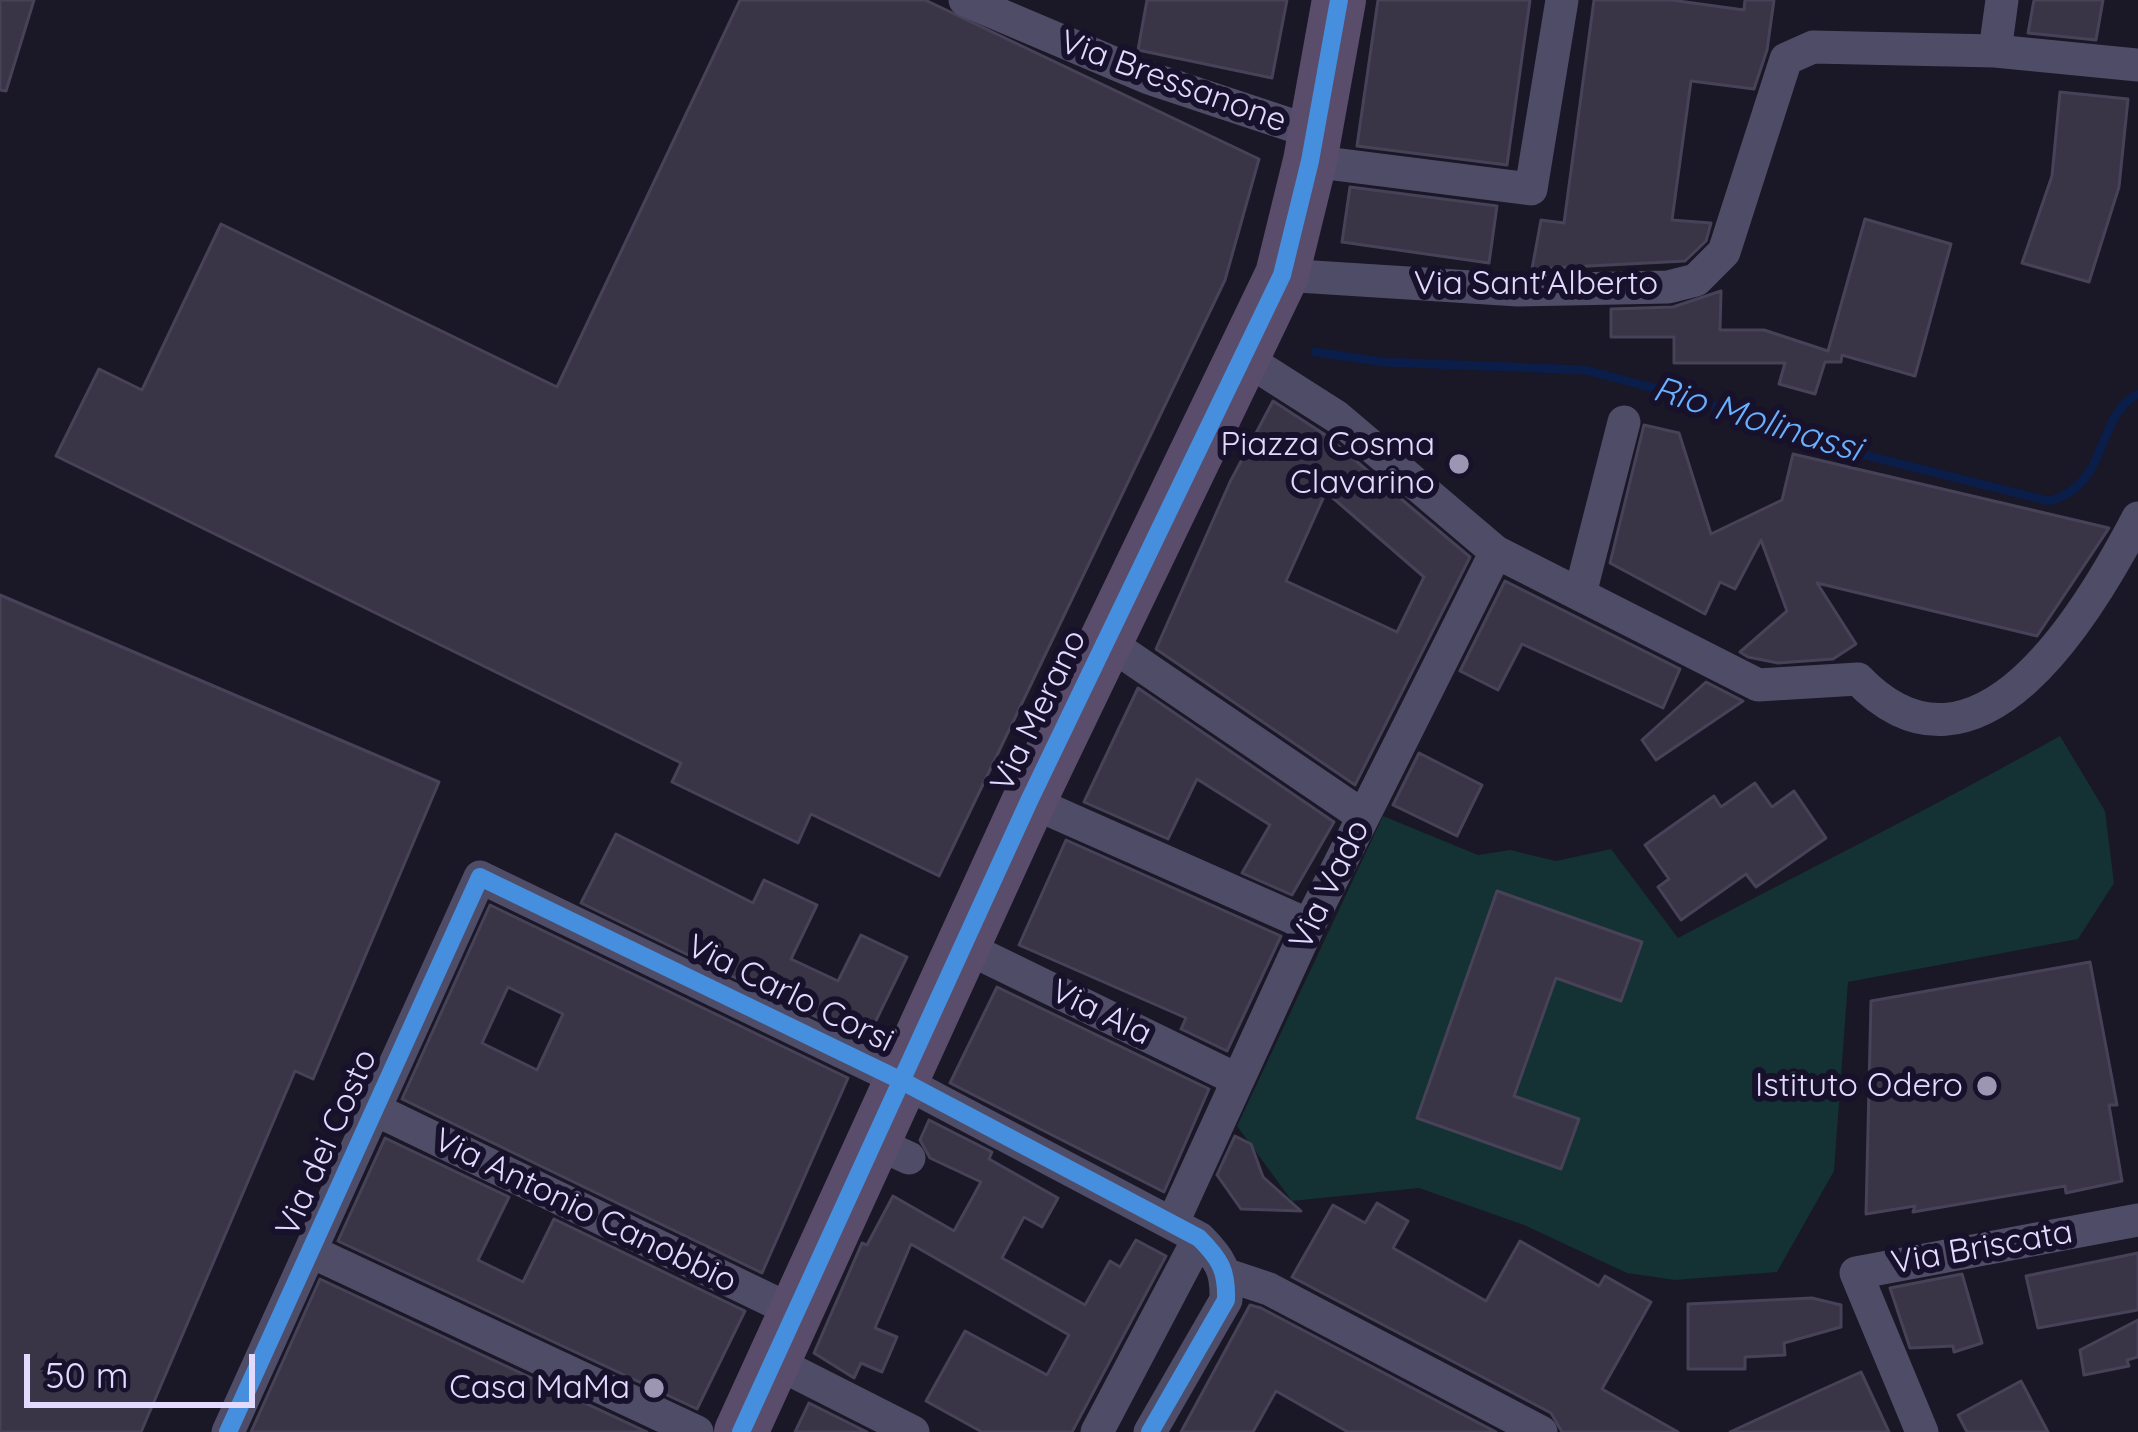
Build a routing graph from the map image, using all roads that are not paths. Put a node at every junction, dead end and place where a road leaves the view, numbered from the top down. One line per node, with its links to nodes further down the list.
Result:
1 (965, 0): 8 (street, Via Bressanone)
2 (1339, 0): 8 (main road, Via Merano)
3 (1562, 0): 8 (street)
4 (2002, 0): 5 (street)
5 (1995, 51): 7 (street, Via Sant'Alberto); 9 (street, Via Sant'Alberto)
6 (2138, 55): 7 (street)
7 (2137, 65)
8 (1313, 147): 9 (main road, Via Merano)
9 (1282, 275): 10 (main road, Via Merano)
10 (1246, 359): 13 (street); 15 (main road, Via Merano)
11 (1624, 422): 14 (street)
12 (2138, 518): 14 (street)
13 (1496, 552): 14 (street); 17 (street, Via Vado)
14 (1580, 594)
15 (1106, 641): 16 (main road, Via Merano); 17 (street)
16 (1029, 801): 19 (street); 20 (main road, Via Merano)
17 (1363, 816): 19 (street, Via Vado)
18 (479, 878): 22 (street, Via Carlo Corsi); 23 (street, Via dei Costo)
19 (1309, 925): 21 (street, Via Vado)
20 (963, 946): 21 (street, Via Ala); 22 (main road, Via Merano)
21 (1238, 1080): 25 (street, Via Vado)
22 (902, 1081): 25 (street, Via Carlo Corsi); 28 (main road, Via Merano)
23 (374, 1109): 26 (street, Via dei Costo); 28 (street, Via Antonio Canobbio)
24 (2138, 1220): 37 (street, Via Briscata)
25 (1186, 1230): 27 (street); 34 (street, Via Vado)
26 (312, 1252): 30 (street, Via dei Costo); 31 (street)
27 (1227, 1275): 35 (street); 36 (street)
28 (797, 1313): 29 (main road, Via Merano)
29 (773, 1361): 32 (main road, Via Merano); 33 (street)
30 (228, 1432)
31 (697, 1432)
32 (741, 1432)
33 (913, 1432)
34 (1096, 1432)
35 (1150, 1432)
36 (1541, 1432)
37 (1922, 1432)

